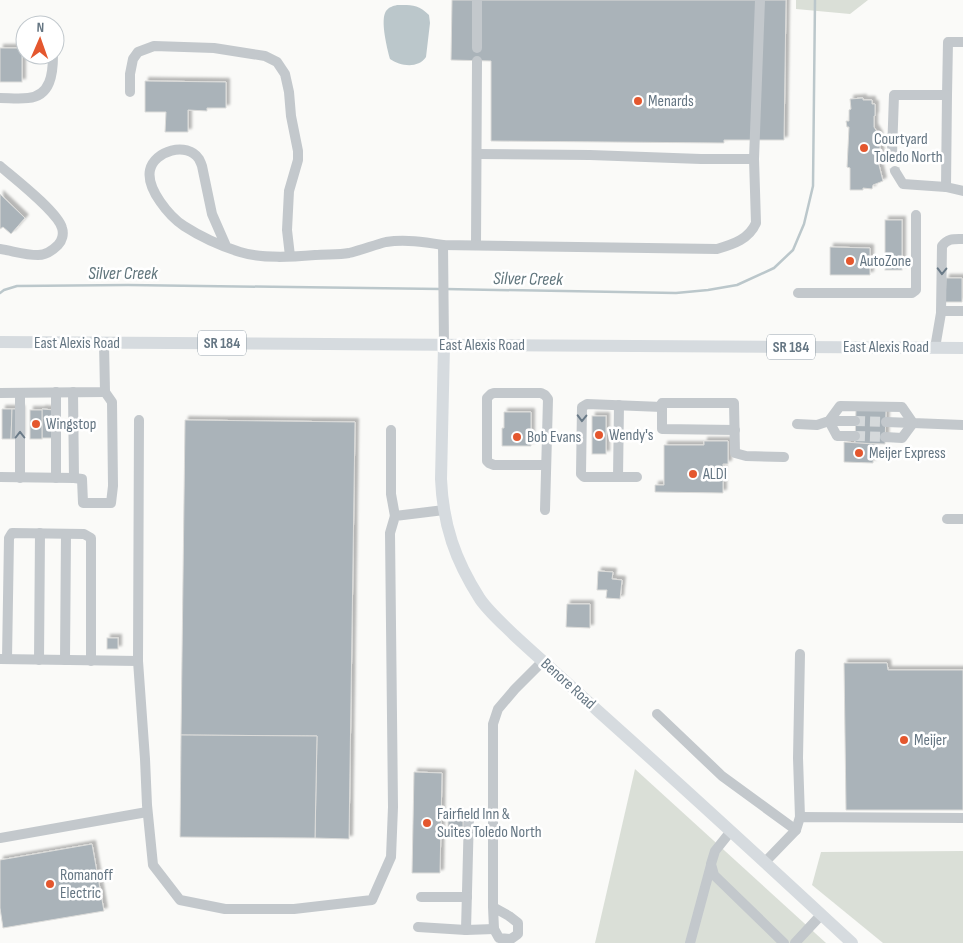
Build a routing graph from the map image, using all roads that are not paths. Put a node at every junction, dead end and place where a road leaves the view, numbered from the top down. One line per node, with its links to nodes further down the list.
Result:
1 (477, 0): 4 (street)
2 (760, 0): 12 (street)
3 (963, 42): 8 (street)
4 (477, 48)
5 (477, 61): 11 (street)
6 (53, 65): 9 (street)
7 (130, 92): 23 (street)
8 (947, 95): 10 (street); 15 (street)
9 (0, 98)
10 (892, 153)
11 (477, 154): 12 (street); 20 (street)
12 (754, 159): 20 (street)
13 (0, 166): 22 (street)
14 (895, 171): 15 (street)
15 (946, 187): 16 (street)
16 (963, 191)
17 (916, 215): 24 (street)
18 (963, 239): 25 (street, one-way to 25)
19 (443, 245): 20 (street); 23 (street); 29 (street)
20 (476, 245)
21 (226, 246): 21 (street); 23 (street)
22 (0, 249)
23 (290, 256)
24 (798, 293)
25 (941, 311): 26 (street); 30 (street)
26 (963, 312)
27 (0, 342): 28 (main road, East Alexis Road / SR 184)
28 (104, 343): 29 (main road, East Alexis Road / SR 184); 36 (street)
29 (444, 345): 30 (main road, East Alexis Road / SR 184); 58 (main road, Benore Road)
30 (935, 348): 31 (main road, East Alexis Road / SR 184)
31 (963, 348)
32 (56, 392): 33 (street); 35 (street); 56 (street)
33 (73, 392): 36 (street); 57 (street)
34 (0, 393): 35 (street)
35 (20, 393): 55 (street, one-way to 35)
36 (107, 395): 57 (street); 57 (street)
37 (619, 405): 38 (street); 52 (street); 52 (street, one-way to 52)
38 (662, 407): 47 (street); 47 (street)
39 (139, 420): 71 (street)
40 (829, 421): 41 (street); 43 (street); 44 (street); 48 (street)
41 (855, 421)
42 (886, 422): 43 (street)
43 (913, 423): 45 (street); 49 (street)
44 (798, 424)
45 (963, 425)
46 (391, 430): 60 (street)
47 (735, 430): 50 (street)
48 (855, 436)
49 (886, 437)
50 (784, 457)
51 (546, 465): 51 (street); 59 (street)
52 (618, 477): 53 (street)
53 (636, 477)
54 (0, 478): 55 (street)
55 (20, 478): 56 (street)
56 (56, 478): 57 (street)
57 (78, 478)
58 (444, 510): 60 (street); 70 (main road, Benore Road)
59 (545, 510)
60 (395, 516): 73 (street)
61 (947, 519): 62 (street)
62 (963, 519)
63 (40, 534): 64 (street); 66 (street); 67 (street)
64 (66, 534): 68 (street); 69 (street)
65 (800, 654): 75 (street)
66 (4, 659): 67 (street)
67 (39, 660): 68 (street)
68 (65, 660): 69 (street)
69 (91, 660): 71 (street)
70 (542, 660): 74 (street); 78 (main road, Benore Road)
71 (138, 661): 73 (street)
72 (656, 714): 77 (street)
73 (148, 812): 79 (street)
74 (492, 814): 83 (street); 84 (street)
75 (800, 817): 76 (street); 77 (street)
76 (963, 818)
77 (796, 830): 80 (street)
78 (731, 831): 80 (main road, Benore Road); 81 (street)
79 (0, 838)
80 (765, 862): 85 (main road, Benore Road)
81 (711, 864): 89 (street); 90 (street)
82 (421, 896): 83 (street)
83 (467, 897): 88 (street)
84 (492, 907): 87 (street); 87 (street)
85 (821, 915): 91 (street); 92 (main road, Benore Road)
86 (418, 928): 88 (street)
87 (494, 929): 88 (street)
88 (466, 930)
89 (690, 943)
90 (784, 943)
91 (795, 943)
92 (852, 943)

